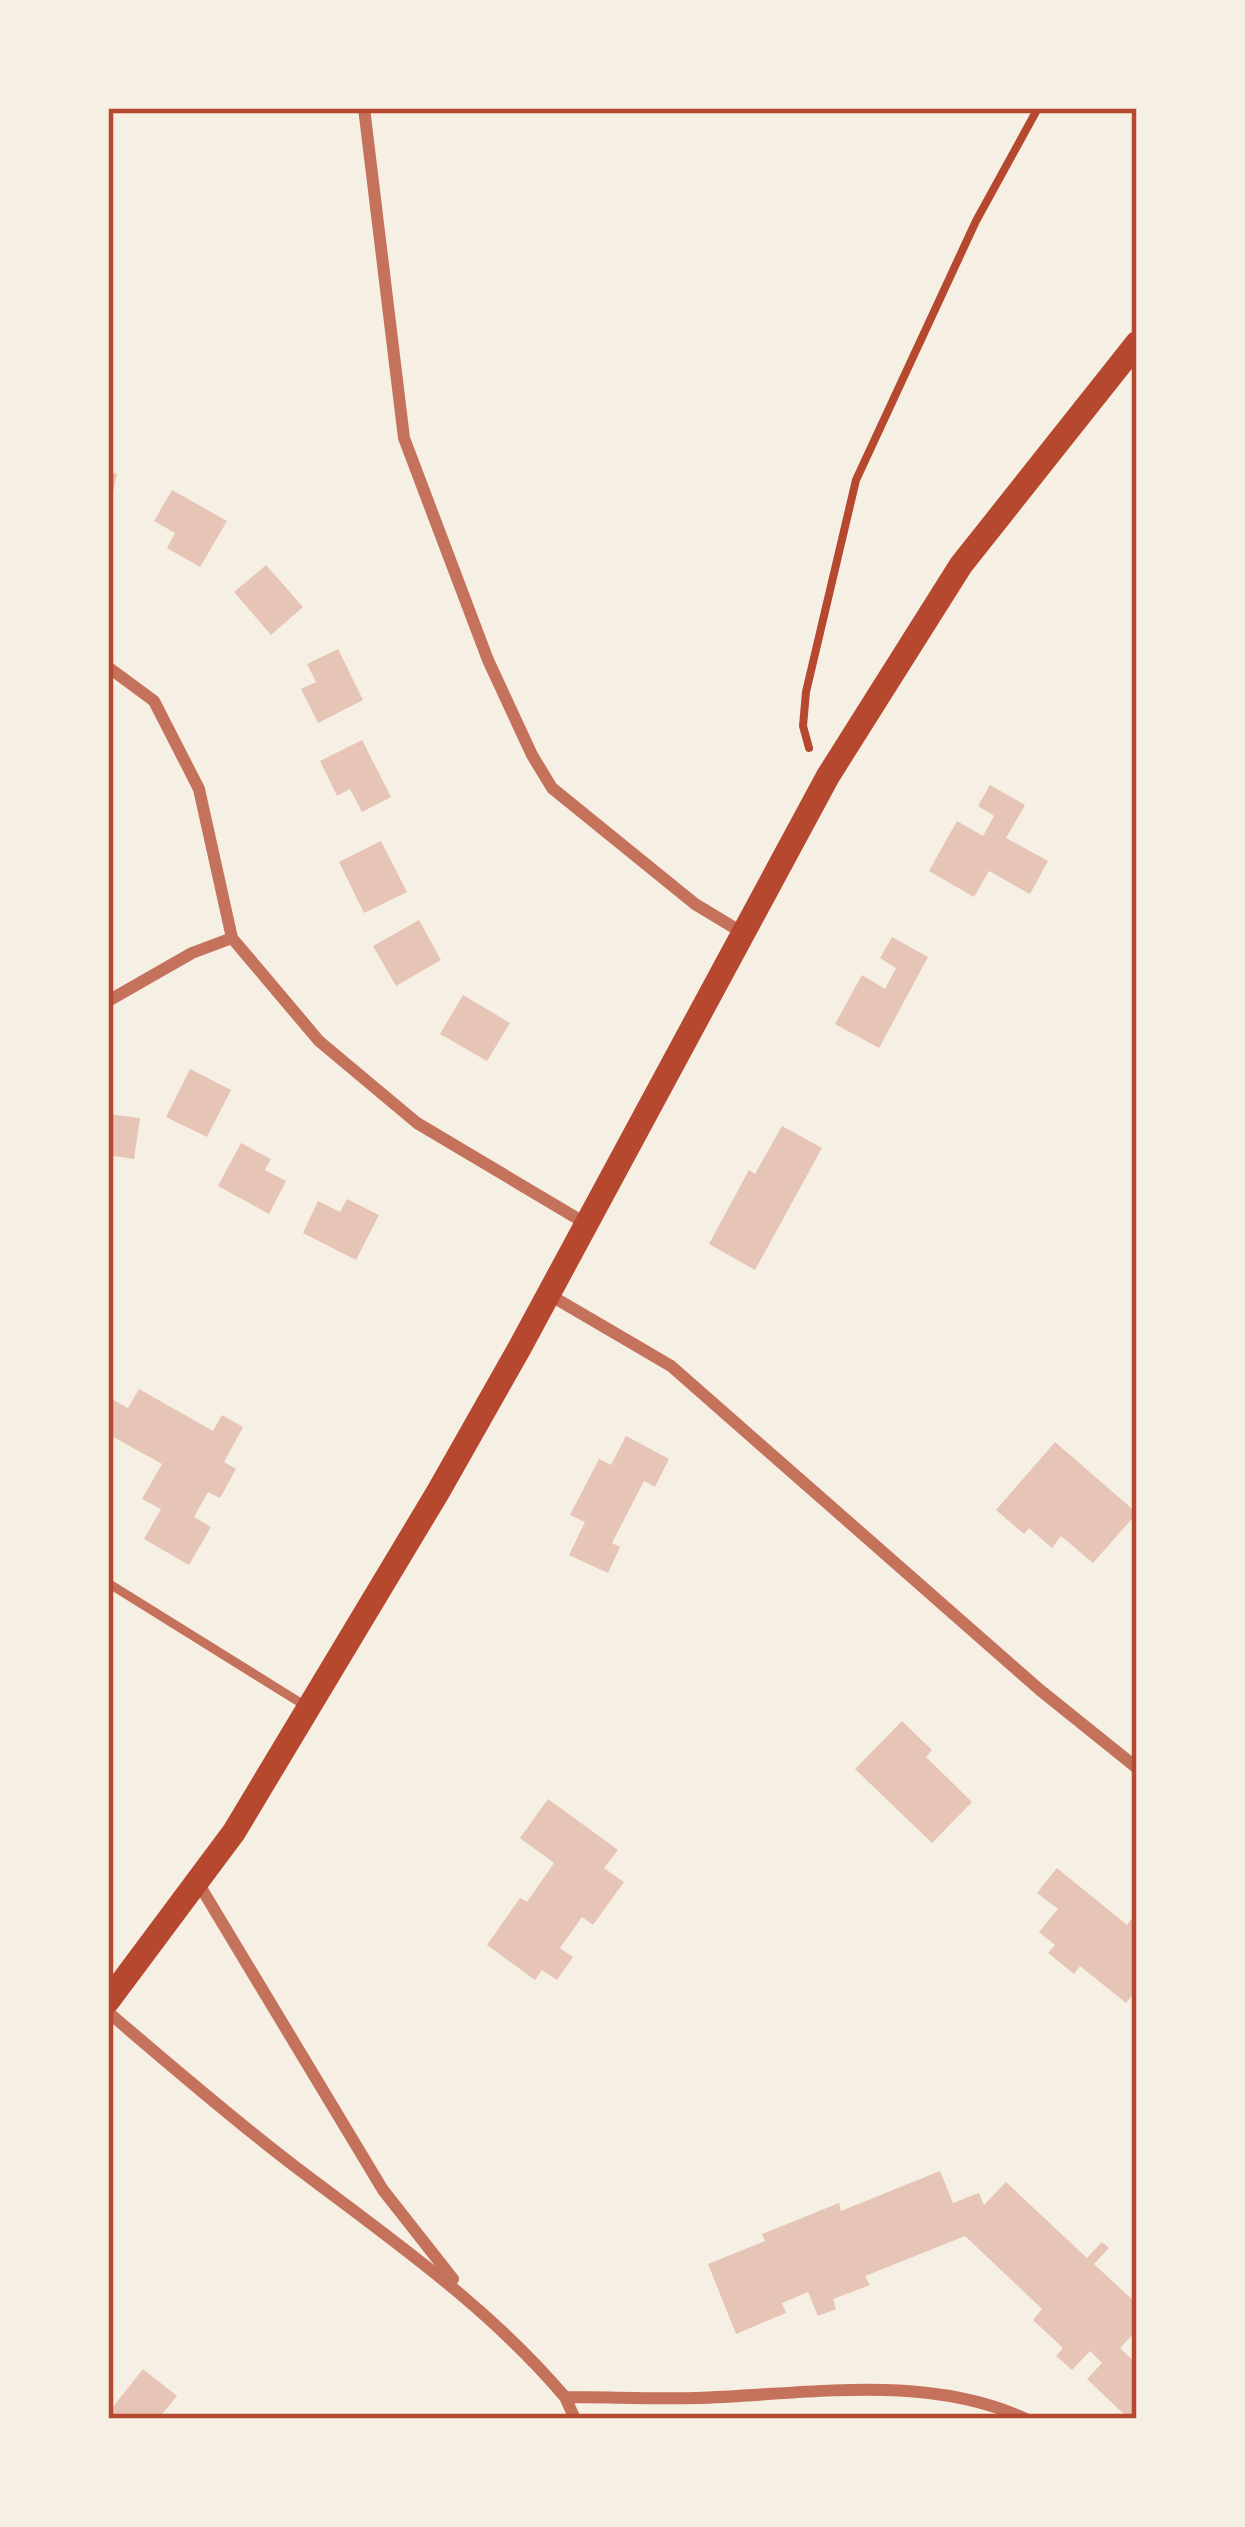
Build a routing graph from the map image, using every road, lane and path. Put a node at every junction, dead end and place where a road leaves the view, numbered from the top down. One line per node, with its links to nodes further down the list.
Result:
1 (364, 108): 6 (street)
2 (1038, 108): 5 (path)
3 (1137, 343): 5 (main road)
4 (108, 668): 7 (street)
5 (828, 776): 6 (main road)
6 (743, 933): 9 (main road)
7 (232, 938): 8 (street); 9 (street)
8 (108, 1001)
9 (585, 1223): 10 (main road)
10 (548, 1294): 12 (main road); 13 (street)
11 (108, 1582): 12 (lane)
12 (309, 1708): 14 (main road)
13 (1137, 1768)
14 (197, 1881): 15 (main road); 17 (street)
15 (108, 2001)
16 (108, 2012): 17 (street)
17 (479, 2306): 18 (street)
18 (566, 2397): 19 (street); 20 (street)
19 (574, 2419)
20 (1025, 2419)

